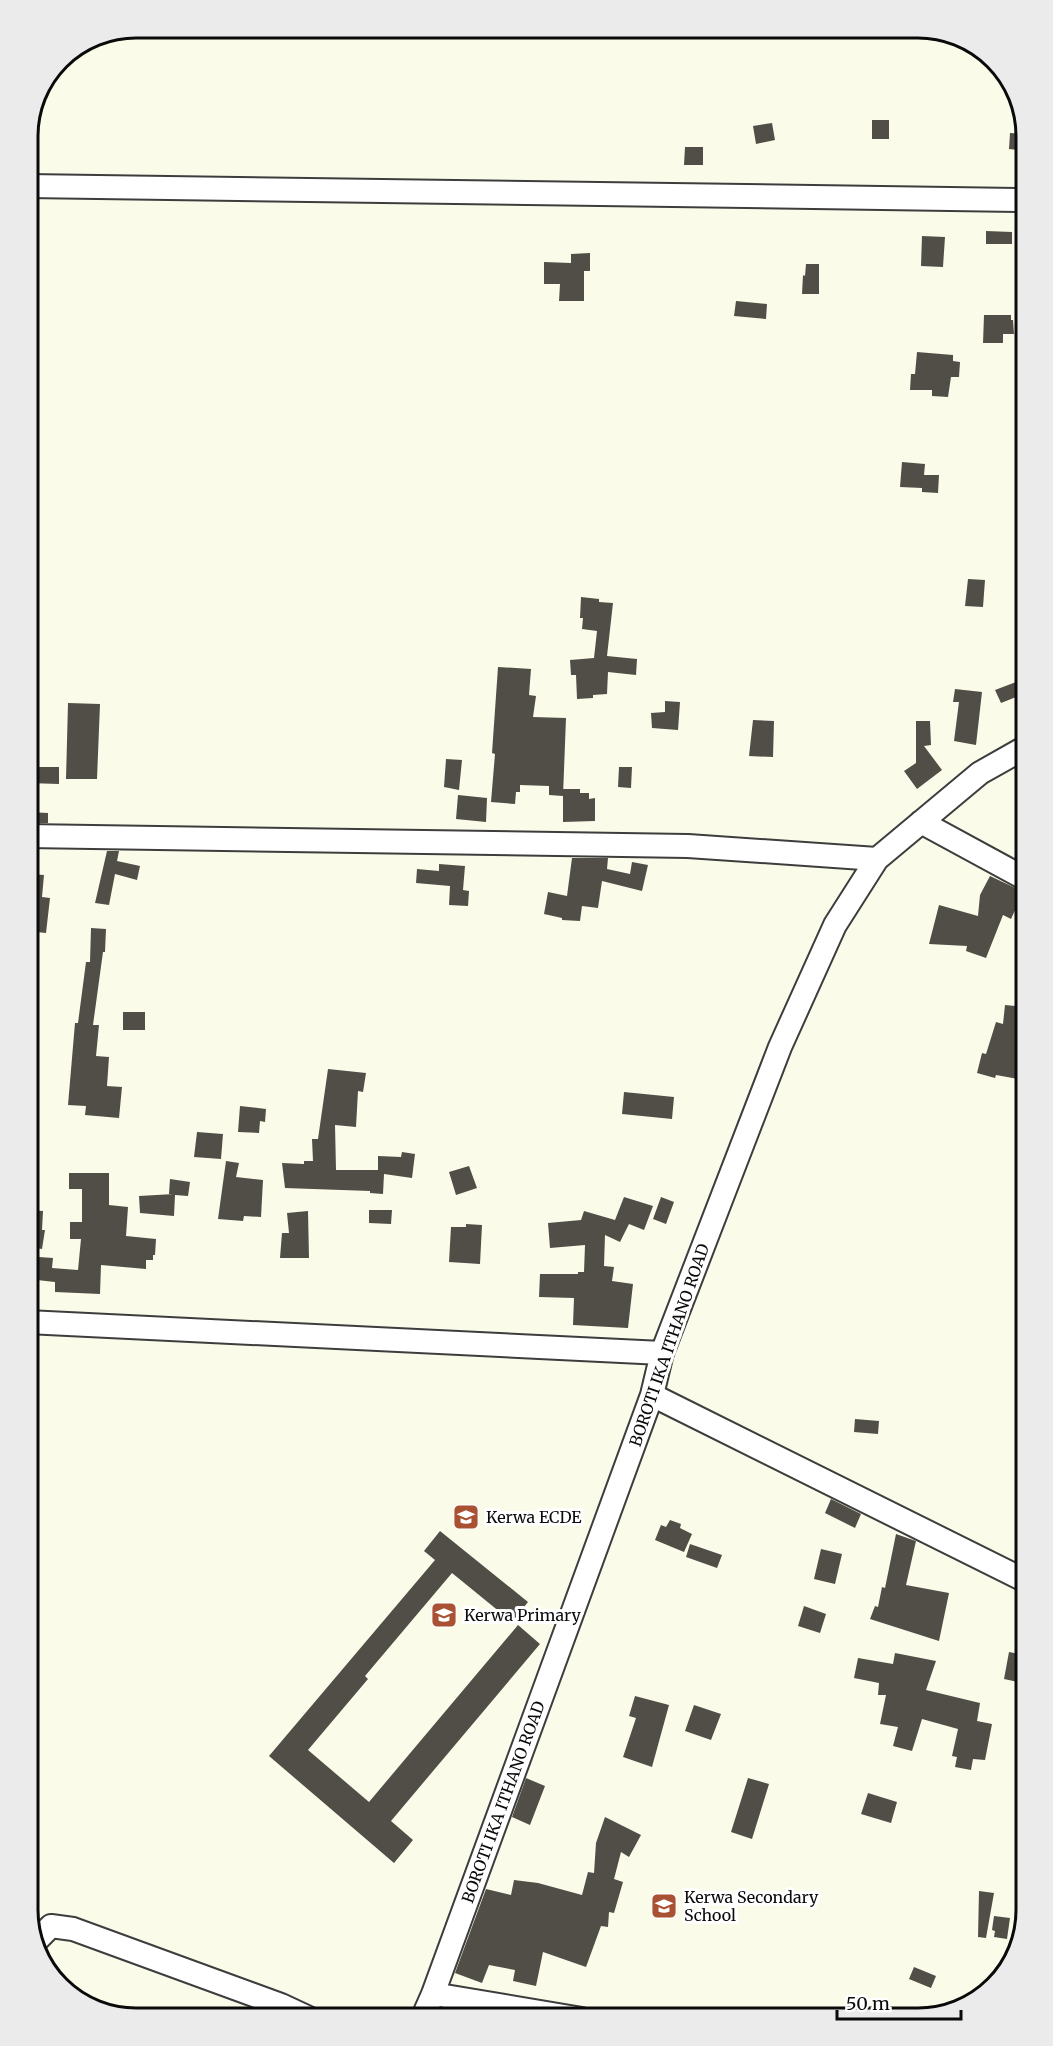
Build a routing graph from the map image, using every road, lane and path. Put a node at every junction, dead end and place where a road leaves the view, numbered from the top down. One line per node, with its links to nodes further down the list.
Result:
1 (38, 186): 2 (street)
2 (1016, 200)
3 (1016, 753): 4 (street, BOROTI IKA ITHANO ROAD)
4 (921, 822): 6 (street, BOROTI IKA ITHANO ROAD); 7 (street)
5 (38, 836): 6 (street)
6 (877, 859): 9 (street, BOROTI IKA ITHANO ROAD)
7 (1016, 874)
8 (38, 1323): 9 (street)
9 (662, 1353): 10 (street, BOROTI IKA ITHANO ROAD)
10 (652, 1395): 11 (street); 13 (street, BOROTI IKA ITHANO ROAD)
11 (1016, 1576)
12 (41, 1936): 14 (street)
13 (433, 1994): 15 (street, BOROTI IKA ITHANO ROAD); 16 (street)
14 (287, 2008)
15 (427, 2008)
16 (516, 2008)

